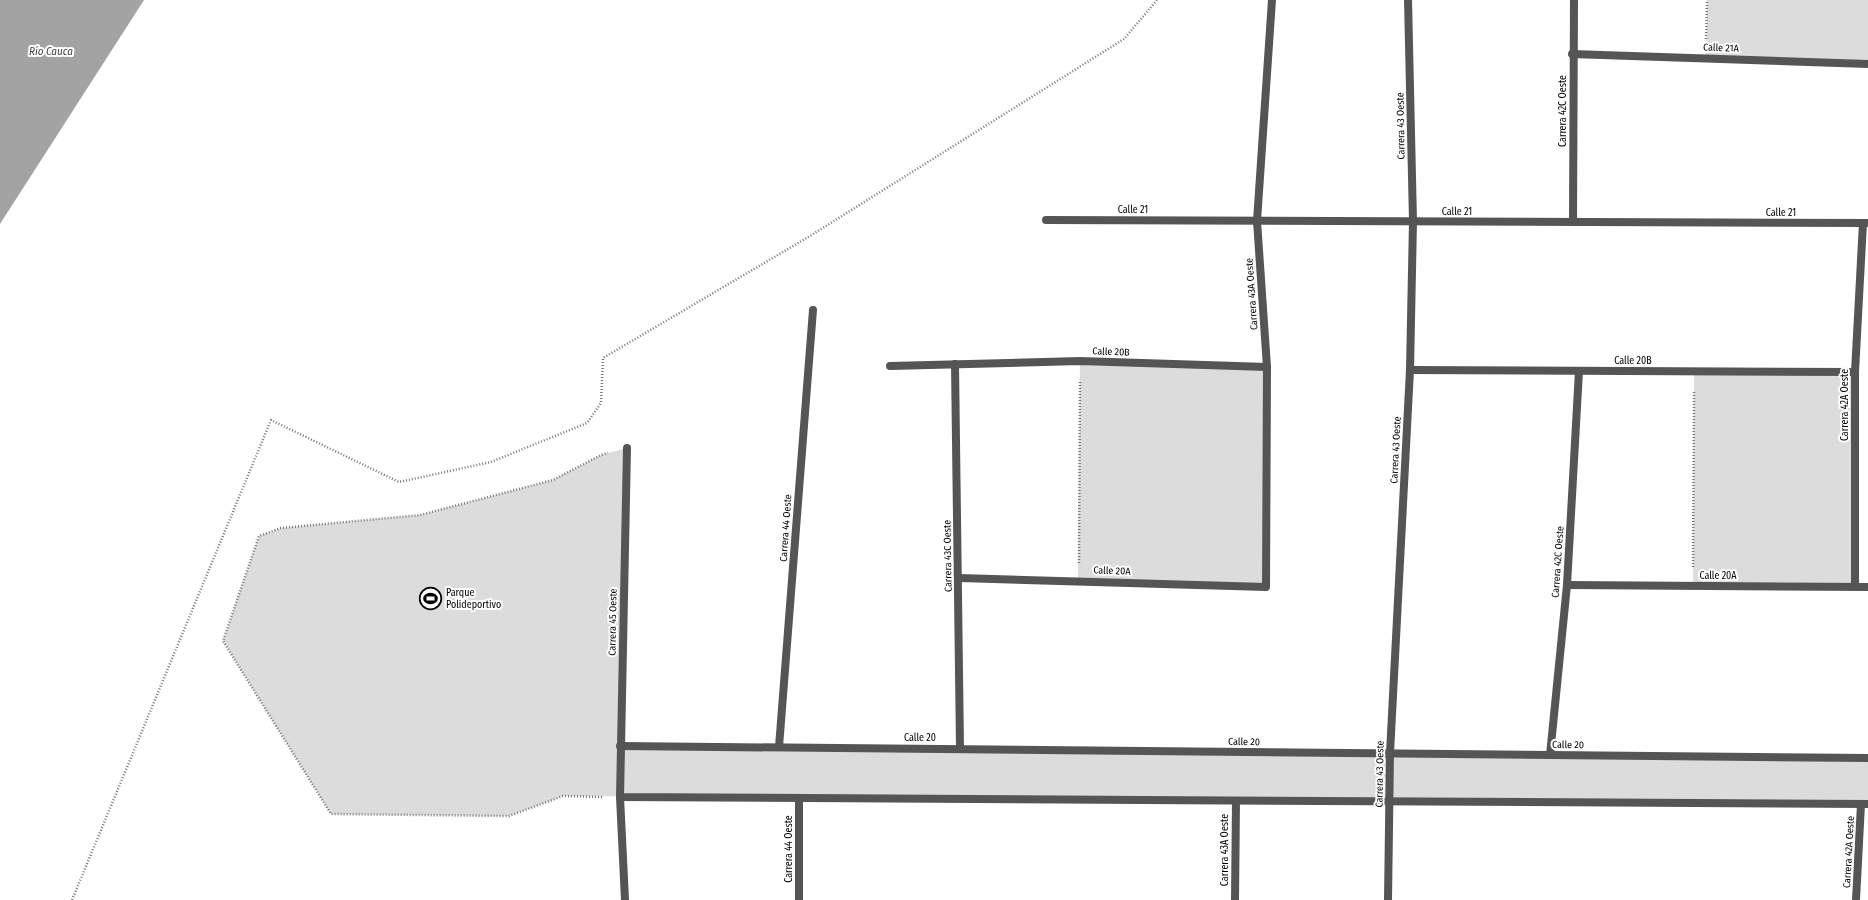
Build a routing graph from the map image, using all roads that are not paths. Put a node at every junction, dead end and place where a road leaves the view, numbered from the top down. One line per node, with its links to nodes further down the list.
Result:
1 (1272, 0): 7 (street, Carrera 43A Oeste)
2 (1408, 0): 8 (street, Carrera 43 Oeste)
3 (1574, 0): 4 (street, Carrera 42C Oeste)
4 (1572, 54): 5 (street, Calle 21A); 9 (street, Carrera 42C Oeste)
5 (1868, 64)
6 (1046, 220): 7 (street, Calle 21)
7 (1257, 221): 8 (street, Calle 21); 14 (street, Carrera 43A Oeste)
8 (1413, 221): 9 (street, Calle 21); 15 (street, Carrera 43 Oeste)
9 (1573, 222): 10 (street, Calle 21)
10 (1866, 223): 17 (street, Carrera 42A Oeste)
11 (813, 310): 25 (street, Carrera 44 Oeste)
12 (955, 364): 13 (street, Calle 20B); 14 (street, Calle 20B); 19 (street, Carrera 43C Oeste)
13 (890, 366)
14 (1266, 367): 23 (street, Carrera 43A Oeste)
15 (1410, 370): 16 (street, Calle 20B); 27 (street, Carrera 43 Oeste)
16 (1579, 371): 17 (street, Calle 20B); 20 (street, Carrera 42C Oeste)
17 (1855, 372): 21 (street, Carrera 42A Oeste)
18 (627, 448): 24 (street, Carrera 45 Oeste)
19 (959, 578): 23 (street, Calle 20A); 26 (street, Carrera 43C Oeste)
20 (1567, 586): 21 (street, Calle 20A); 28 (street, Carrera 42C Oeste)
21 (1854, 586): 22 (street, Calle 20A)
22 (1868, 586)
23 (1266, 587)
24 (620, 746): 25 (street, Calle 20); 30 (street, Carrera 45 Oeste)
25 (779, 747): 26 (street, Calle 20)
26 (960, 748): 27 (street, Calle 20)
27 (1390, 753): 28 (street, Calle 20); 33 (street, Carrera 43 Oeste)
28 (1550, 755): 29 (street, Calle 20)
29 (1868, 758)
30 (620, 797): 31 (street); 35 (street, Carrera 45 Oeste)
31 (799, 798): 32 (street); 36 (street, Carrera 44 Oeste)
32 (1236, 801): 33 (street); 37 (street, Carrera 43A Oeste)
33 (1390, 802): 34 (street); 38 (street, Carrera 43 Oeste)
34 (1865, 804): 39 (street, Carrera 42A Oeste)
35 (624, 900)
36 (799, 900)
37 (1235, 900)
38 (1388, 900)
39 (1856, 900)

